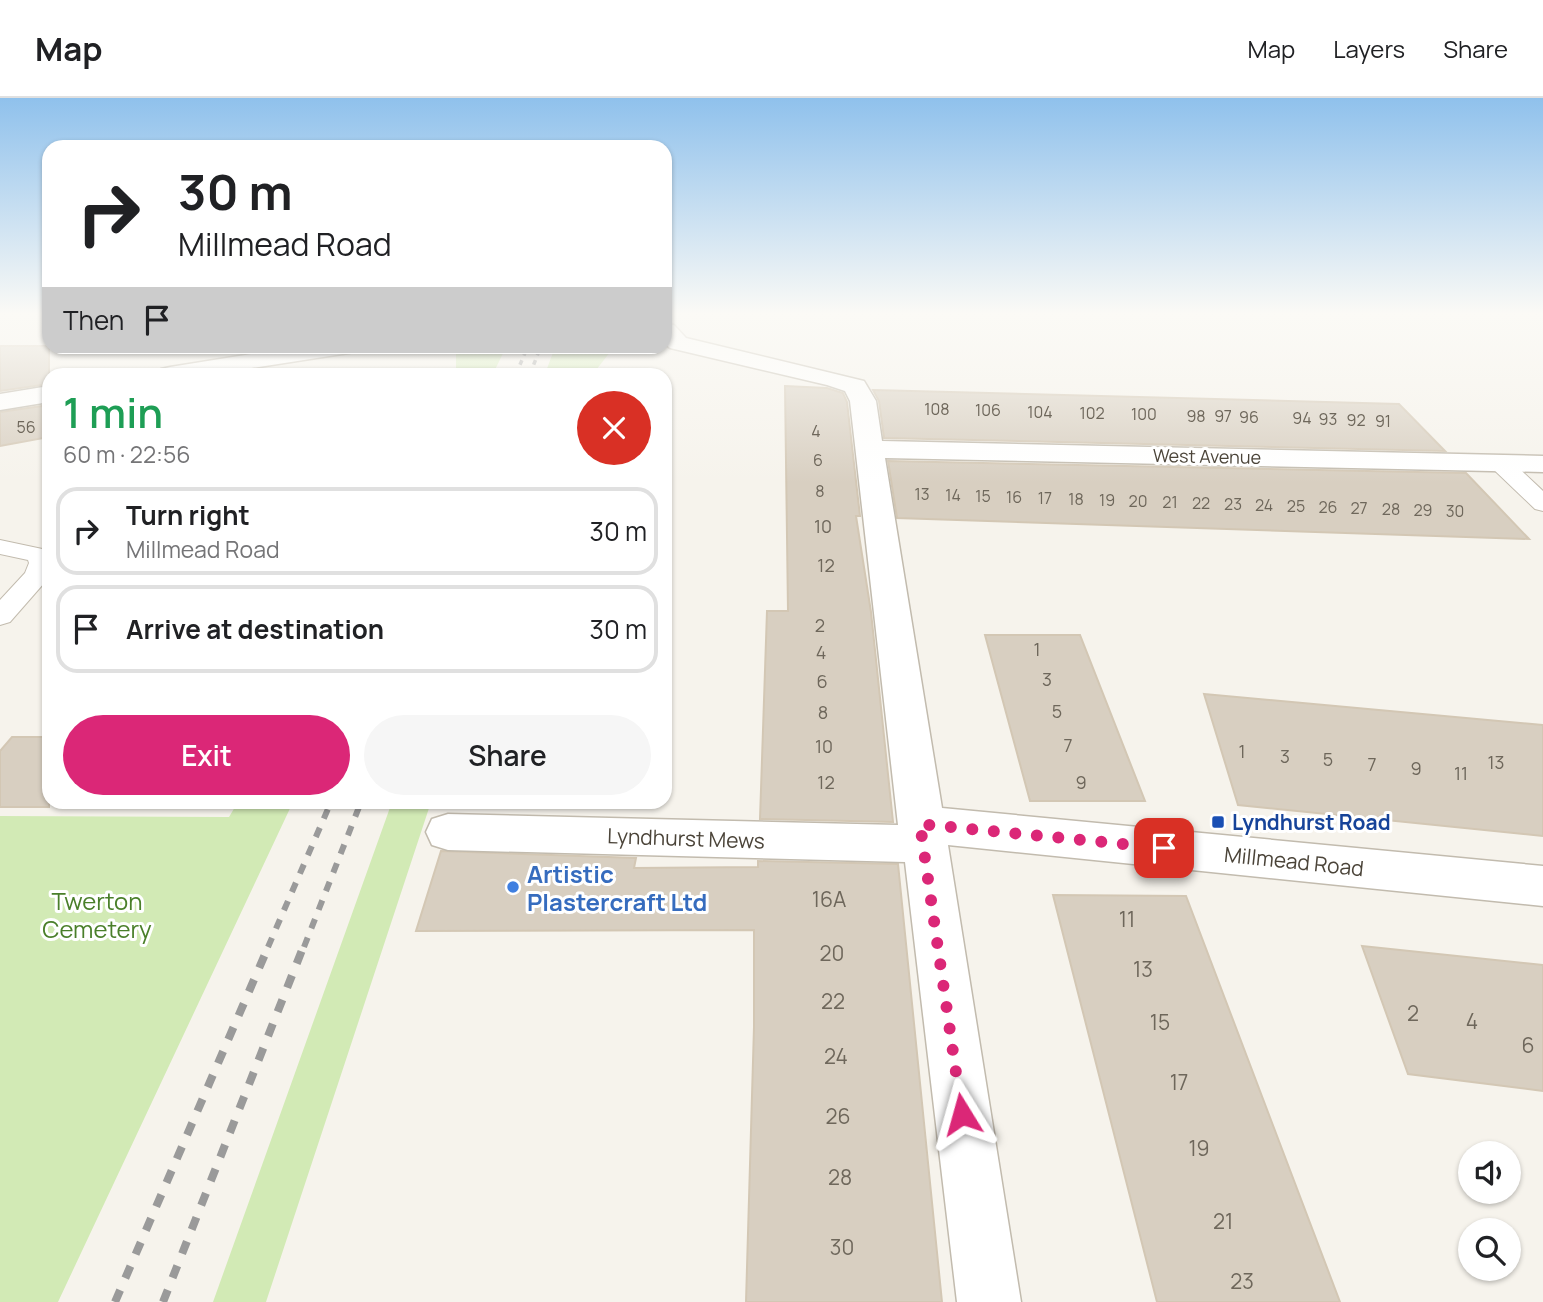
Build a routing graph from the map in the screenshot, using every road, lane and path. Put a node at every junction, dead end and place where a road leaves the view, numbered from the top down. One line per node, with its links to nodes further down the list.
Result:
1 (800, 371): 4 (street)
2 (42, 395): 3 (street)
3 (0, 402)
4 (870, 449): 5 (street, West Avenue); 11 (street)
5 (1498, 461): 6 (street, West Avenue); 7 (lane)
6 (1543, 464)
7 (1543, 504)
8 (0, 547): 9 (lane)
9 (0, 616)
10 (448, 832): 11 (street, Lyndhurst Mews)
11 (922, 834): 12 (street, Millmead Road); 13 (street)
12 (1543, 886)
13 (989, 1302)

